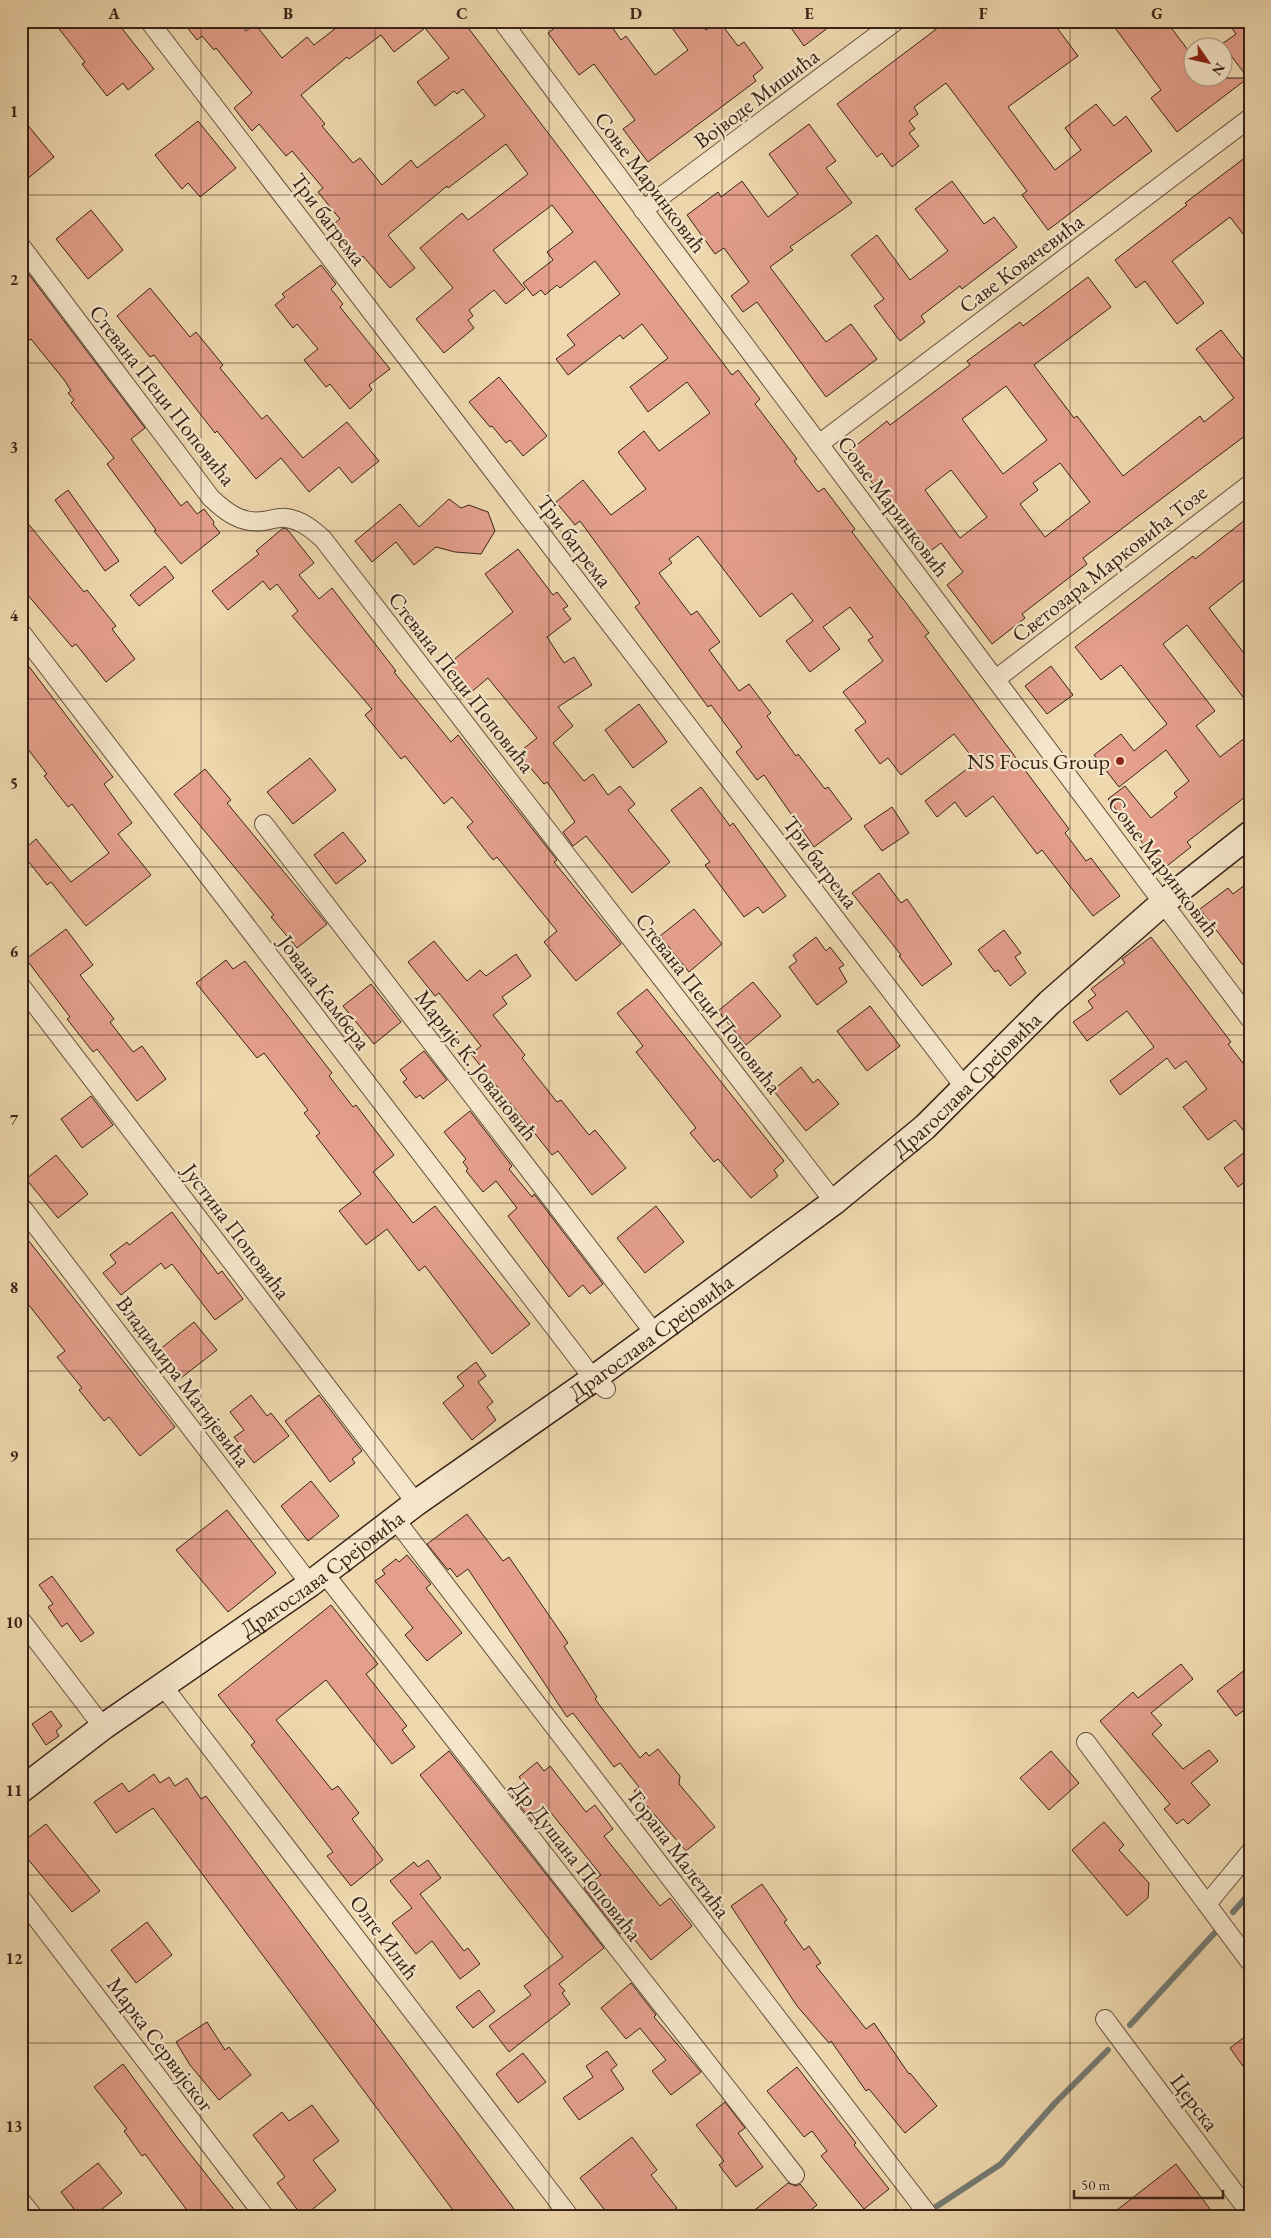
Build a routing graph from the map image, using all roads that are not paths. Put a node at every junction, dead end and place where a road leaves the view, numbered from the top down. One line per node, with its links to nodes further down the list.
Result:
1 (149, 21): 16 (street, Три багрема)
2 (502, 21): 5 (street, Соње Маринковић)
3 (896, 21): 5 (street, Војводе Мишића)
4 (1250, 118): 7 (street, Саве Ковачевића)
5 (643, 210): 7 (street, Соње Маринковић)
6 (21, 246): 17 (street, Стевана Пеци Поповића)
7 (819, 444): 10 (street, Соње Маринковић)
8 (1250, 484): 10 (street, Светозара Марковића Тозе)
9 (21, 632): 20 (street, Јована Камбера)
10 (996, 679): 13 (street, Соње Маринковић)
11 (264, 824): 19 (street, Марије К. Јовановић)
12 (1250, 834): 13 (street, Драгослава Срејовића)
13 (1164, 902): 15 (street, Соње Маринковић); 16 (street, Драгослава Срејовића)
14 (21, 986): 21 (street, Јустина Поповића)
15 (1250, 1018)
16 (965, 1088): 17 (street, Драгослава Срејовића)
17 (834, 1202): 19 (street, Драгослава Срејовића)
18 (21, 1206): 23 (street, Владимира Матијевића)
19 (655, 1334): 20 (street, Драгослава Срејовића)
20 (600, 1384): 21 (street, Драгослава Срејовића)
21 (416, 1503): 22 (street, Драгослава Срејовића)
22 (395, 1520): 23 (street, Драгослава Срејовића); 40 (street, Горана Малетића)
23 (317, 1578): 25 (street, Драгослава Срејовића); 34 (street, Др Душана Поповића)
24 (21, 1620): 26 (street)
25 (163, 1686): 26 (street, Драгослава Срејовића); 39 (street, Олге Илић)
26 (103, 1727): 28 (street, Драгослава Срејовића)
27 (1086, 1742): 31 (street)
28 (21, 1790)
29 (1250, 1852): 31 (street)
30 (21, 1898): 38 (street, Марка Сервијског)
31 (1207, 1904): 32 (street)
32 (1250, 1962)
33 (1105, 2019): 36 (street, Церска)
34 (795, 2174)
35 (21, 2201): 37 (street)
36 (1250, 2213)
37 (34, 2217)
38 (265, 2217)
39 (570, 2217)
40 (930, 2217)

